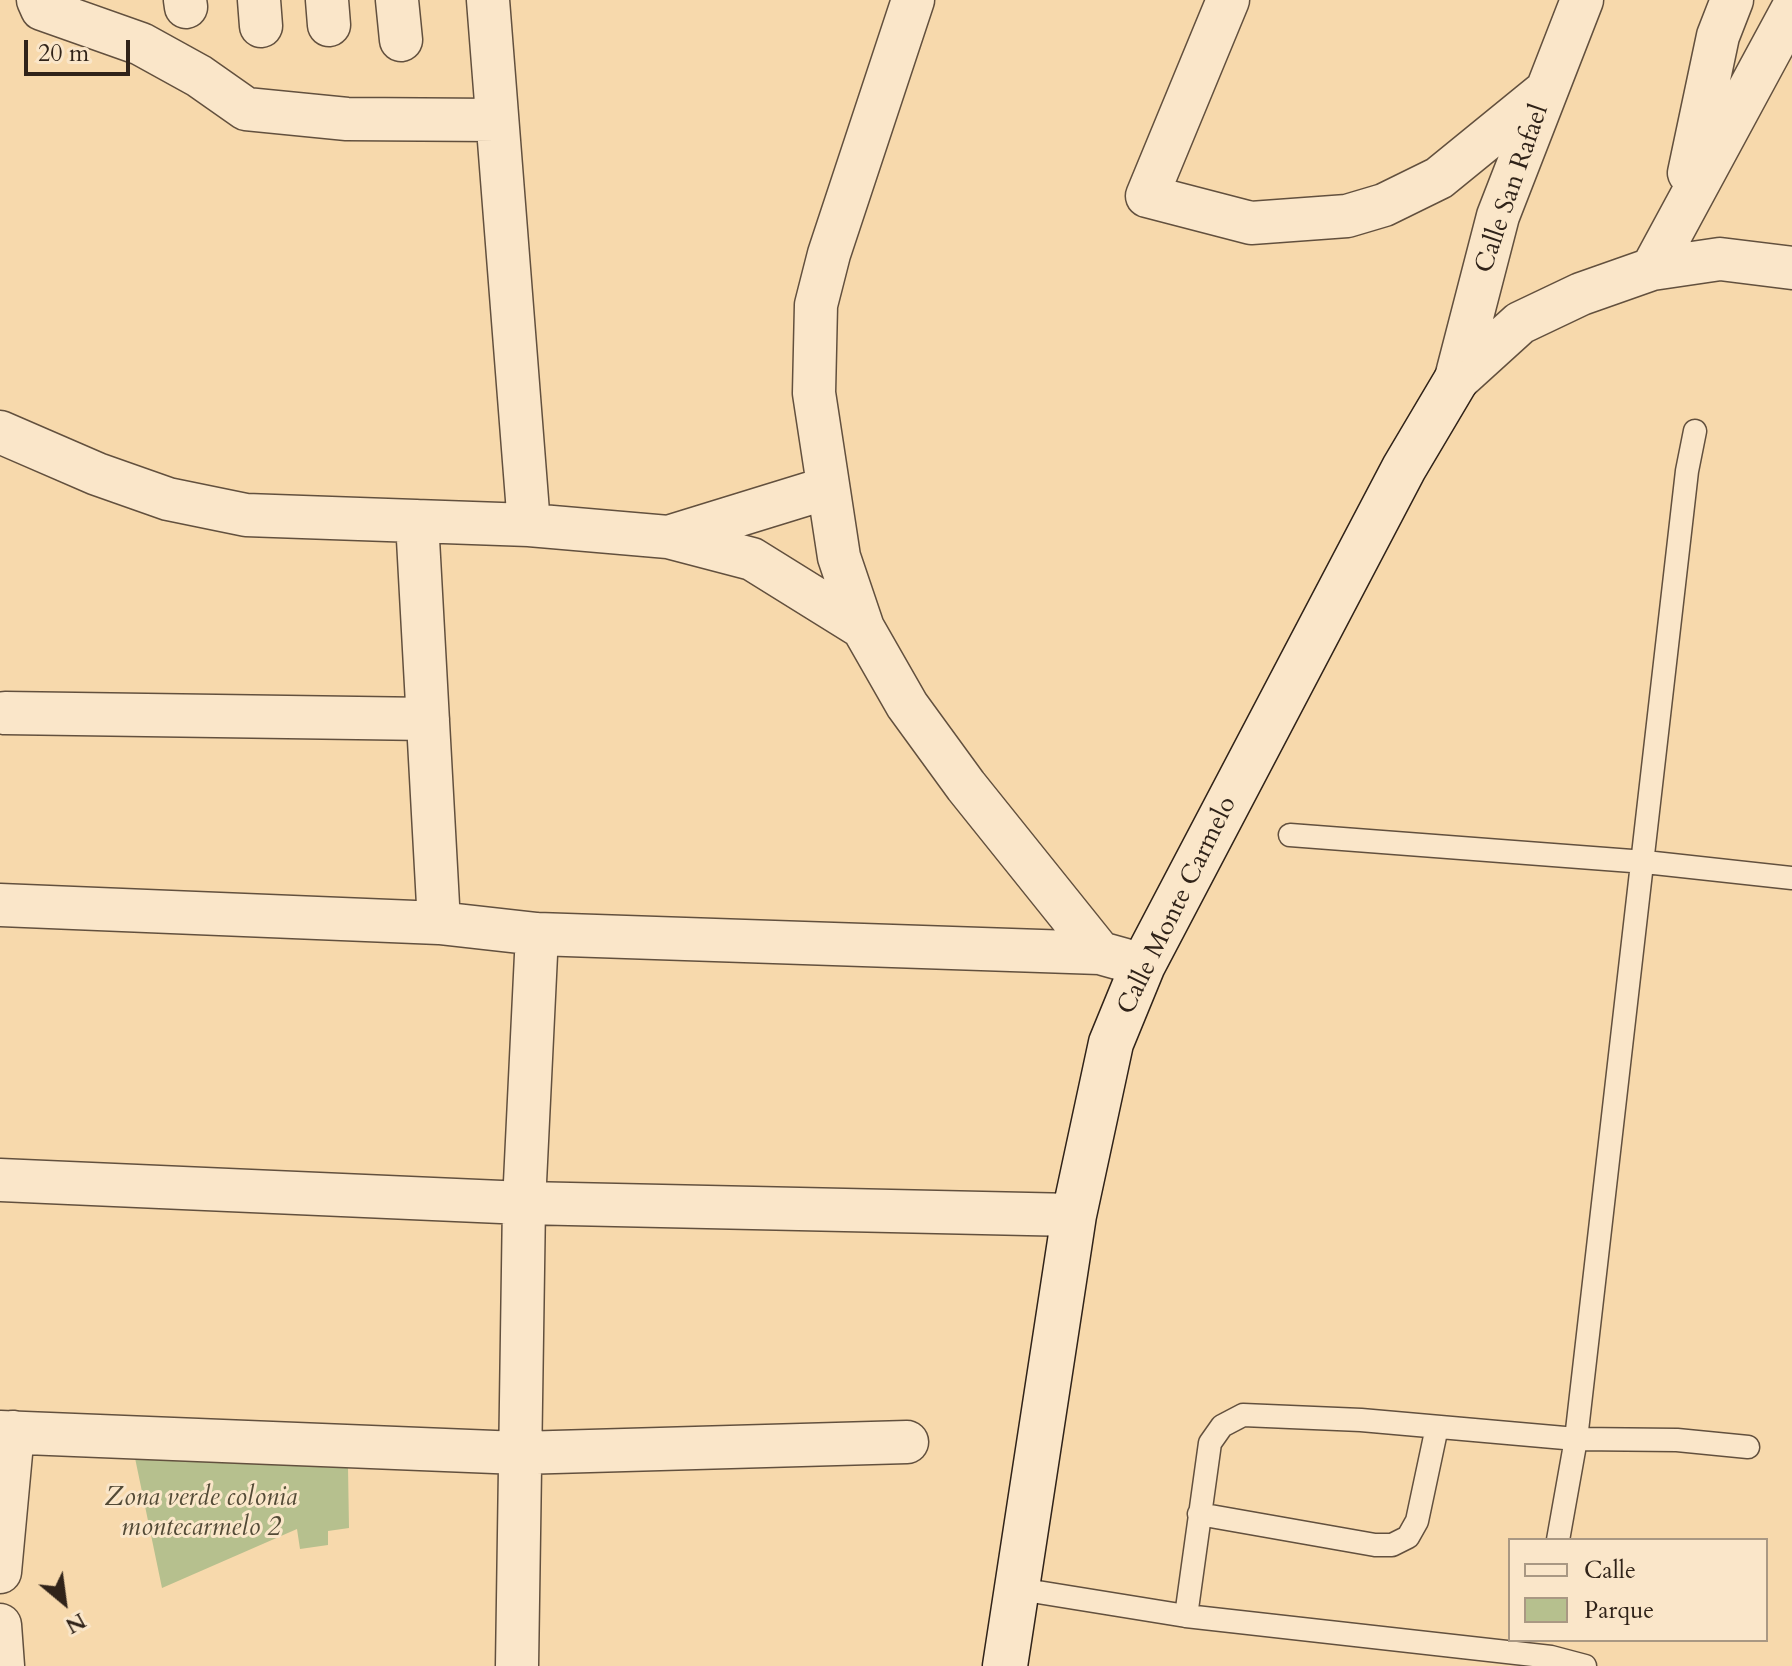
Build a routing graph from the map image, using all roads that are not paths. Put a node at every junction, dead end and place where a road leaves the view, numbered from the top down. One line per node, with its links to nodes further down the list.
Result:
1 (38, 0): 9 (street)
2 (488, 0): 9 (street)
3 (913, 0): 16 (street)
4 (1228, 0): 8 (street)
5 (1582, 0): 8 (street, Calle San Rafael)
6 (1732, 0): 10 (street)
7 (1792, 10): 10 (street)
8 (1547, 90): 13 (street, Calle San Rafael)
9 (496, 120): 18 (street)
10 (1680, 217): 12 (street)
11 (1792, 268): 12 (street)
12 (1652, 269): 13 (street)
13 (1455, 382): 30 (street, Calle Monte Carmelo)
14 (1695, 431): 24 (lane)
15 (0, 432): 17 (street)
16 (827, 488): 19 (street); 20 (street)
17 (417, 521): 18 (street); 22 (street)
18 (529, 525): 19 (street)
19 (668, 537): 20 (street)
20 (863, 628): 29 (street)
21 (5, 713): 22 (street)
22 (428, 719): 27 (street)
23 (1290, 835): 24 (lane)
24 (1645, 862): 25 (lane); 36 (lane)
25 (1792, 878)
26 (0, 905): 27 (street)
27 (439, 923): 28 (street)
28 (537, 934): 29 (street); 32 (street)
29 (1100, 953): 30 (street)
30 (1143, 965): 33 (street, Calle Monte Carmelo)
31 (0, 1180): 32 (street)
32 (524, 1203): 33 (street); 39 (street)
33 (1074, 1215): 43 (street, Calle Monte Carmelo)
34 (1437, 1427): 36 (lane); 40 (lane); 40 (lane)
35 (6, 1432): 39 (street); 42 (street)
36 (1576, 1439): 38 (lane); 41 (lane)
37 (907, 1442): 39 (street)
38 (1748, 1447)
39 (519, 1453): 48 (street)
40 (1199, 1514): 44 (lane)
41 (1558, 1538)
42 (0, 1572)
43 (1019, 1589): 44 (lane); 49 (street, Calle Monte Carmelo)
44 (1186, 1616): 46 (lane)
45 (0, 1625): 47 (street)
46 (1538, 1648): 50 (lane)
47 (3, 1666)
48 (517, 1666)
49 (1005, 1666)
50 (1585, 1666)

